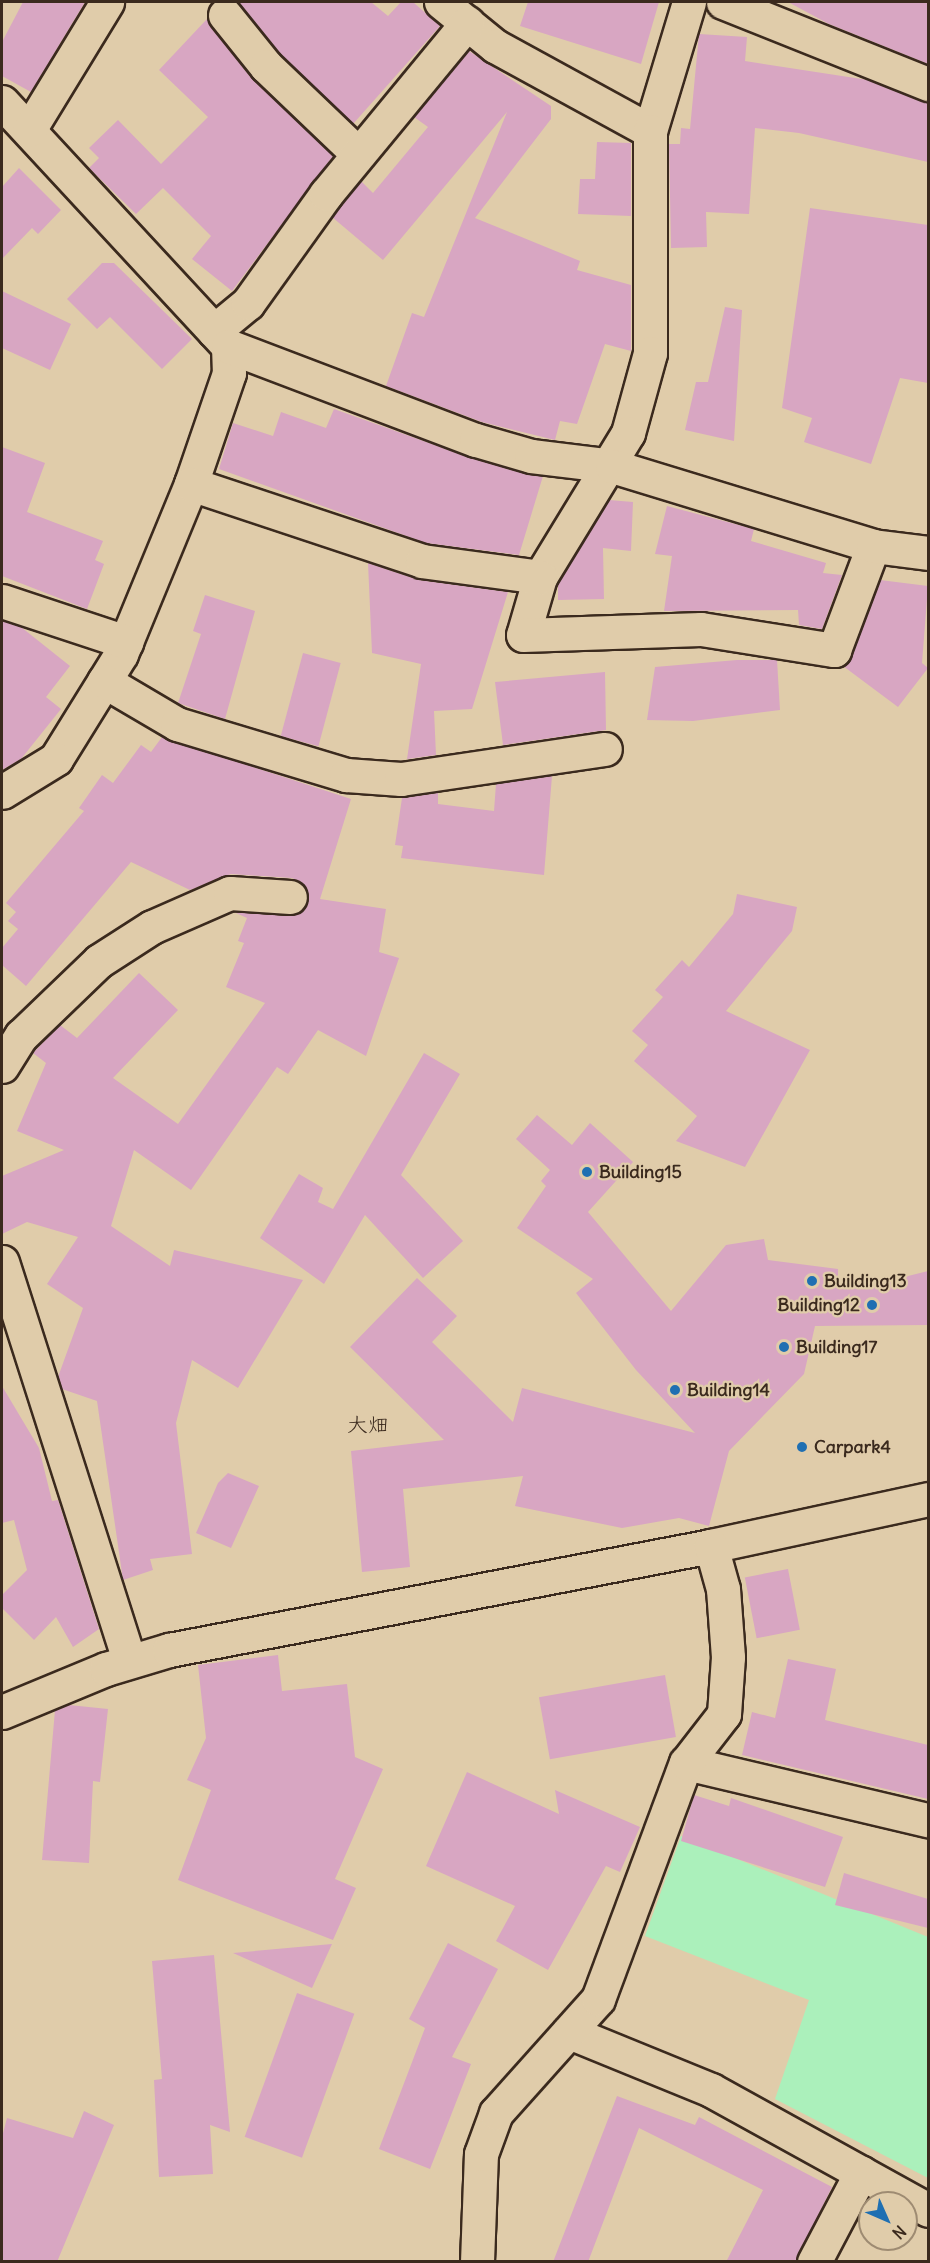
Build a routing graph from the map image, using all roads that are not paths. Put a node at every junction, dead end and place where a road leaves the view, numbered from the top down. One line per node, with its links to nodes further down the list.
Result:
1 (107, 2): 9 (street)
2 (441, 2): 6 (street)
3 (689, 2): 10 (street)
4 (723, 2): 7 (street)
5 (225, 15): 11 (street)
6 (467, 23): 10 (street); 11 (street)
7 (928, 84)
8 (2, 102): 9 (street)
9 (29, 130): 12 (street)
10 (650, 131): 13 (street)
11 (358, 154): 12 (street)
12 (221, 338): 13 (street); 14 (street)
13 (612, 465): 15 (street); 17 (street)
14 (190, 484): 17 (street); 19 (street)
15 (873, 546): 16 (street); 17 (street)
16 (928, 553)
17 (540, 577)
18 (2, 601): 19 (street)
19 (126, 642): 20 (street)
20 (104, 681): 21 (street); 22 (street)
21 (605, 749)
22 (2, 792)
23 (290, 897): 24 (street)
24 (2, 1066)
25 (3, 1273): 28 (street)
26 (928, 1499): 27 (street)
27 (711, 1546): 28 (street); 30 (street)
28 (129, 1661): 29 (street)
29 (2, 1712)
30 (686, 1763): 31 (street); 32 (street)
31 (928, 1820)
32 (569, 2032): 33 (street); 35 (street)
33 (861, 2173): 34 (street); 36 (street)
34 (928, 2210)
35 (477, 2262)
36 (814, 2262)

